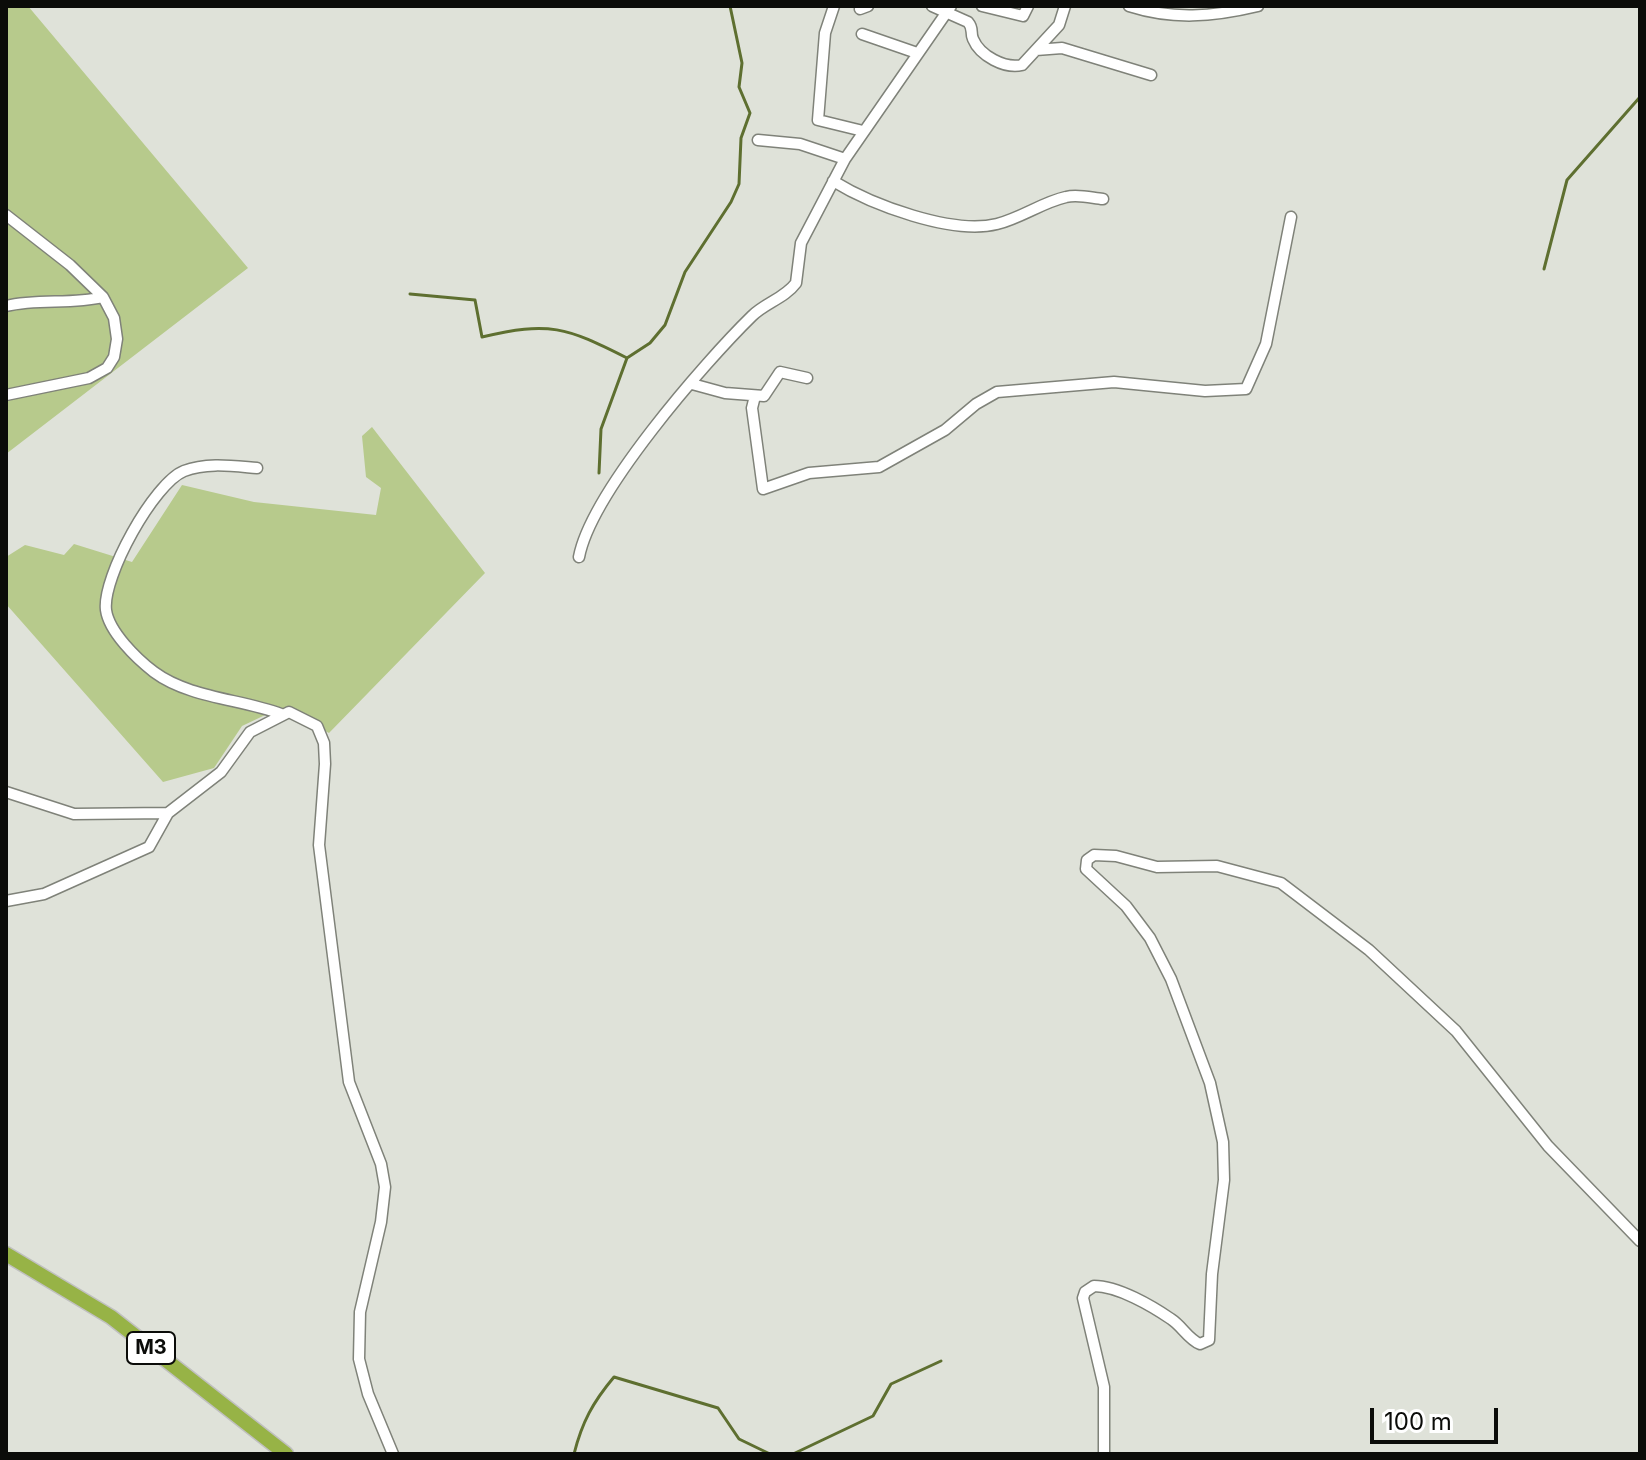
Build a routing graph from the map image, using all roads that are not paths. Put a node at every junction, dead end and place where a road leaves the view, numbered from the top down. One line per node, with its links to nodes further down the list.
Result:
1 (834, 6): 14 (street)
2 (932, 6): 8 (street)
3 (982, 6): 4 (street)
4 (1028, 6)
5 (1065, 6): 11 (street)
6 (1129, 6): 9 (street)
7 (1258, 6): 9 (street)
8 (949, 9): 11 (street); 12 (street)
9 (1151, 10)
10 (862, 34): 12 (street)
11 (1036, 50): 13 (street)
12 (917, 53): 14 (street)
13 (1151, 75)
14 (863, 131): 16 (street)
15 (758, 140): 16 (street)
16 (845, 159): 17 (street)
17 (833, 181): 18 (street); 24 (street)
18 (1103, 199)
19 (6, 215): 21 (street)
20 (1291, 217): 26 (street)
21 (103, 297): 22 (street); 25 (street)
22 (6, 306)
23 (807, 378): 26 (street)
24 (692, 384): 26 (street); 28 (street)
25 (6, 395)
26 (755, 396)
27 (257, 468): 29 (street)
28 (579, 557)
29 (281, 714): 31 (street); 36 (street)
30 (6, 792): 31 (street)
31 (168, 813): 32 (street)
32 (6, 901)
33 (1640, 1241): 37 (street)
34 (6, 1254): 35 (highway, M3)
35 (286, 1454)
36 (393, 1454)
37 (1104, 1454)

